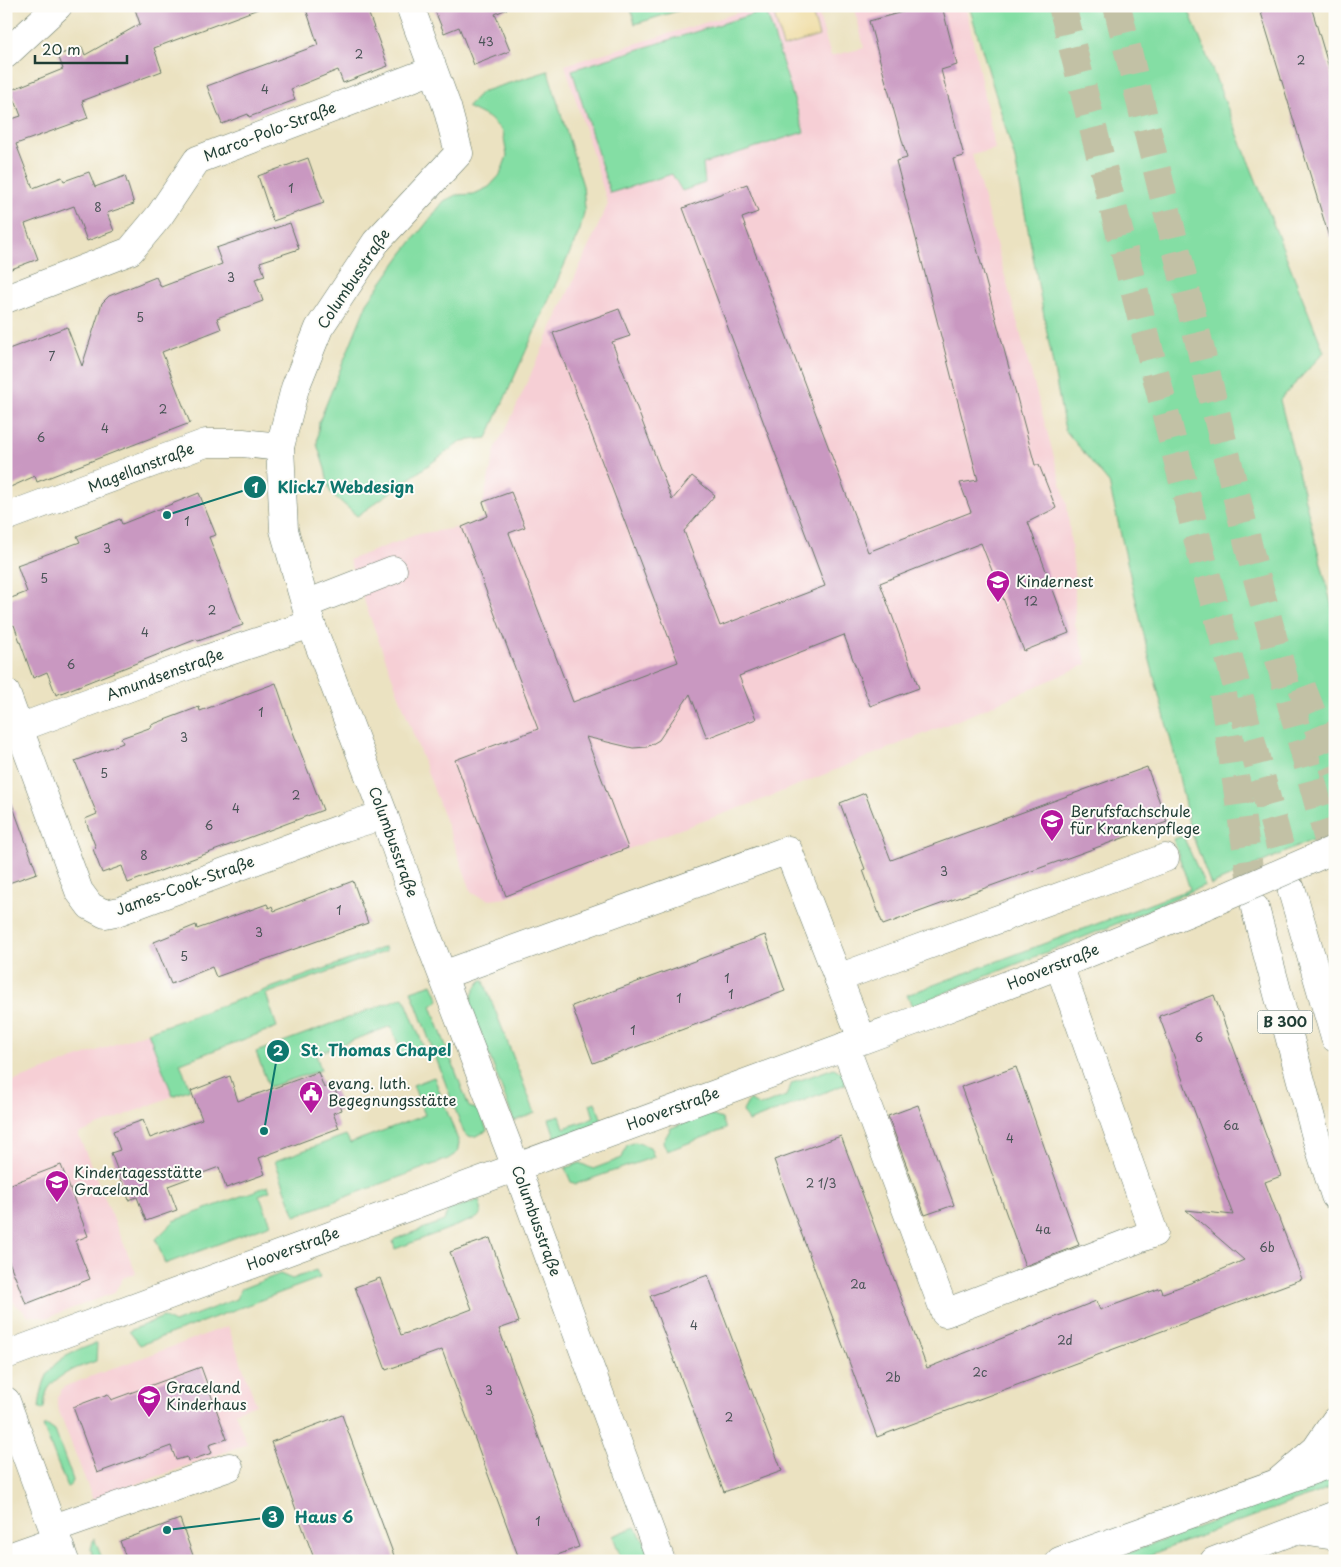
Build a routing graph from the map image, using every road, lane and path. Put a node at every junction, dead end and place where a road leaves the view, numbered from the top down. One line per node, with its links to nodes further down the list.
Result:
1 (58, 6): 3 (main road)
2 (410, 6): 4 (main road)
3 (6, 54)
4 (433, 70): 5 (main road, Marco-Polo-Straße); 6 (main road, Columbusstraße)
5 (6, 299)
6 (280, 447): 7 (main road, Magellanstraße); 9 (main road, Columbusstraße)
7 (6, 517)
8 (392, 570): 9 (main road, Amundsenstraße)
9 (308, 614): 11 (main road, Amundsenstraße); 12 (main road, Columbusstraße)
10 (6, 693): 11 (main road, James-Cook-Straße)
11 (20, 728): 12 (main road, James-Cook-Straße)
12 (384, 815): 18 (main road, Columbusstraße)
13 (1335, 849): 17 (main road, Hooverstraße, bridge)
14 (1165, 858): 19 (main road)
15 (1292, 892): 20 (main road)
16 (1255, 908): 23 (main road, B 300)
17 (1059, 965): 21 (main road, Hooverstraße); 21 (main road)
18 (443, 975): 19 (main road); 22 (main road, Columbusstraße)
19 (838, 978): 21 (main road)
20 (1335, 1038)
21 (853, 1043): 22 (main road, Hooverstraße)
22 (516, 1167): 24 (main road, Hooverstraße); 35 (main road, Columbusstraße)
23 (1335, 1196)
24 (6, 1355)
25 (6, 1401): 33 (main road)
26 (1335, 1421): 29 (main road)
27 (1335, 1462): 29 (main road)
28 (228, 1467): 33 (main road)
29 (1279, 1481): 36 (main road)
30 (1335, 1515): 31 (main road)
31 (1296, 1530): 32 (main road); 37 (main road)
32 (1335, 1536)
33 (59, 1543): 34 (main road)
34 (6, 1558)
35 (660, 1558)
36 (1060, 1561)
37 (1214, 1561)

